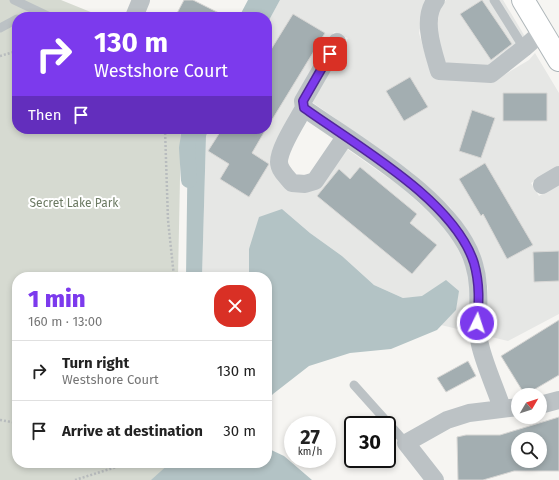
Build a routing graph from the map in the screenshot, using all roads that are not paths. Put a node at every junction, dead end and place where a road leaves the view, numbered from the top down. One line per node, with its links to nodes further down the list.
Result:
1 (14, 0): 6 (lane)
2 (142, 0): 9 (street)
3 (436, 0): 14 (street)
4 (494, 0): 14 (lane)
5 (523, 0): 12 (main road)
6 (35, 10): 7 (lane); 8 (lane)
7 (31, 12)
8 (39, 12)
9 (136, 12)
10 (12, 22): 11 (lane)
11 (0, 28)
12 (542, 32): 14 (street); 15 (main road)
13 (337, 42): 16 (street)
14 (524, 48)
15 (559, 60)
16 (304, 108): 17 (street); 17 (street)
17 (345, 137): 23 (street)
18 (559, 175): 19 (street)
19 (542, 185)
20 (354, 385): 24 (lane)
21 (559, 400): 22 (street)
22 (547, 403)
23 (510, 407): 24 (street)
24 (406, 443): 25 (street)
25 (435, 480)

